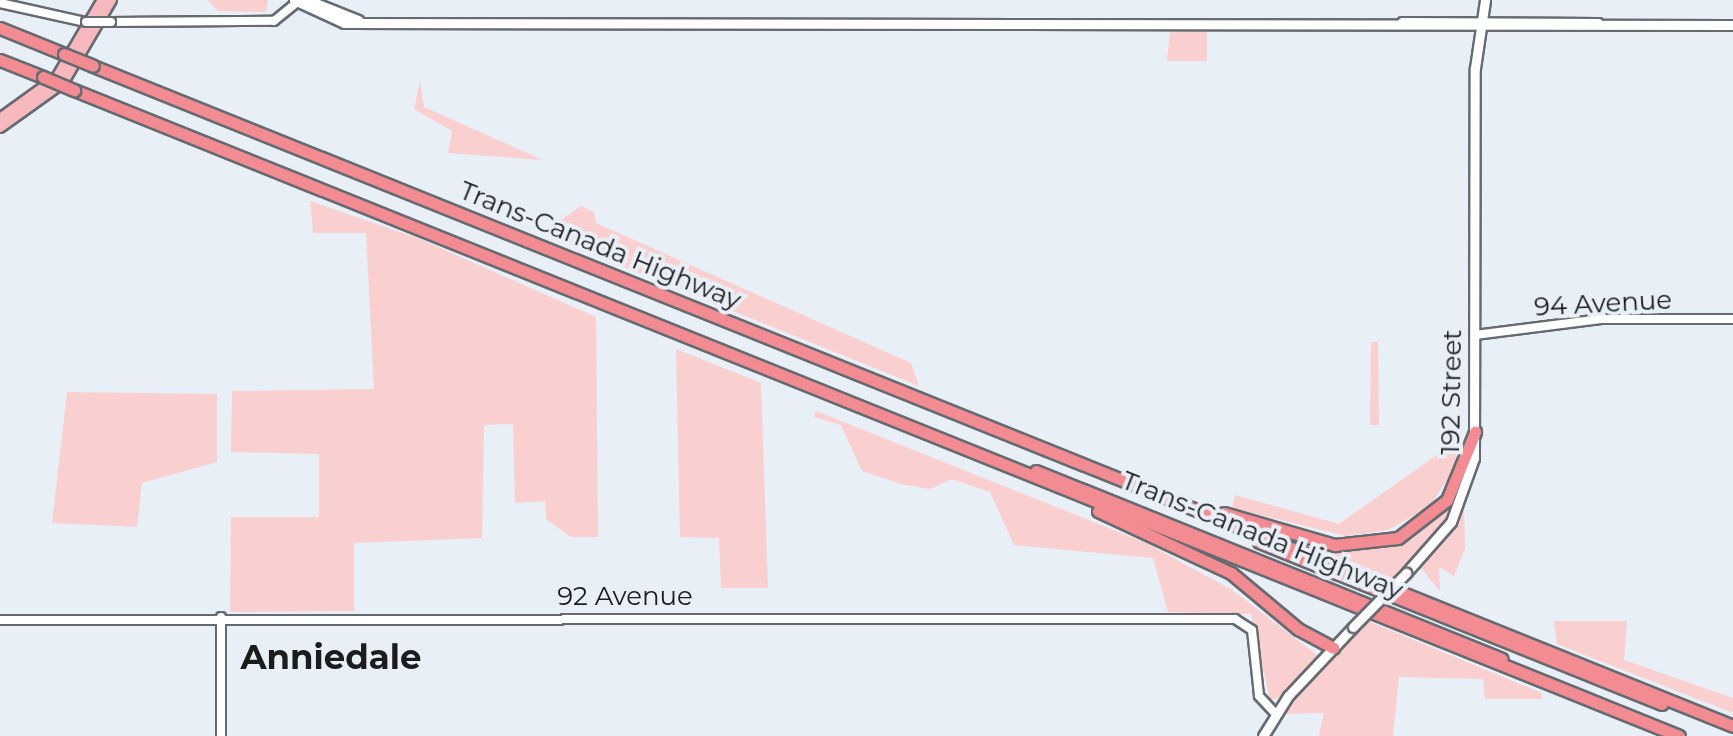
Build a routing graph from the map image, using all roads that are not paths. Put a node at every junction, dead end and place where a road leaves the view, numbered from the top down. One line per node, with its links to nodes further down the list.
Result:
1 (103, 0): 10 (main road)
2 (111, 0): 11 (main road)
3 (1485, 0): 6 (main road, 192 Street)
4 (300, 1): 5 (street, bridge); 6 (main road)
5 (0, 3)
6 (1481, 24): 7 (main road); 13 (main road, 192 Street)
7 (1733, 25)
8 (0, 28): 17 (highway, Trans-Canada Highway, bridge)
9 (0, 60): 14 (highway, Trans-Canada Highway, bridge)
10 (0, 119)
11 (0, 127)
12 (1733, 319): 13 (street, 94 Avenue)
13 (1475, 335): 15 (main road, 192 Street)
14 (898, 421): 16 (highway, Trans-Canada Highway); 21 (highway, Trans-Canada Highway)
15 (1475, 432): 17 (highway); 20 (main road, 192 Street, bridge)
16 (1049, 484): 20 (highway); 21 (highway, Trans-Canada Highway)
17 (1157, 493): 23 (highway, Trans-Canada Highway)
18 (221, 617): 19 (street, 92 Avenue); 22 (street, 92 Avenue); 24 (street)
19 (0, 620)
20 (1333, 648): 22 (main road, 192 Street)
21 (1605, 706): 26 (highway, Trans-Canada Highway)
22 (1275, 713): 25 (main road, 192 Street)
23 (1733, 728)
24 (221, 736)
25 (1263, 736)
26 (1679, 736)

